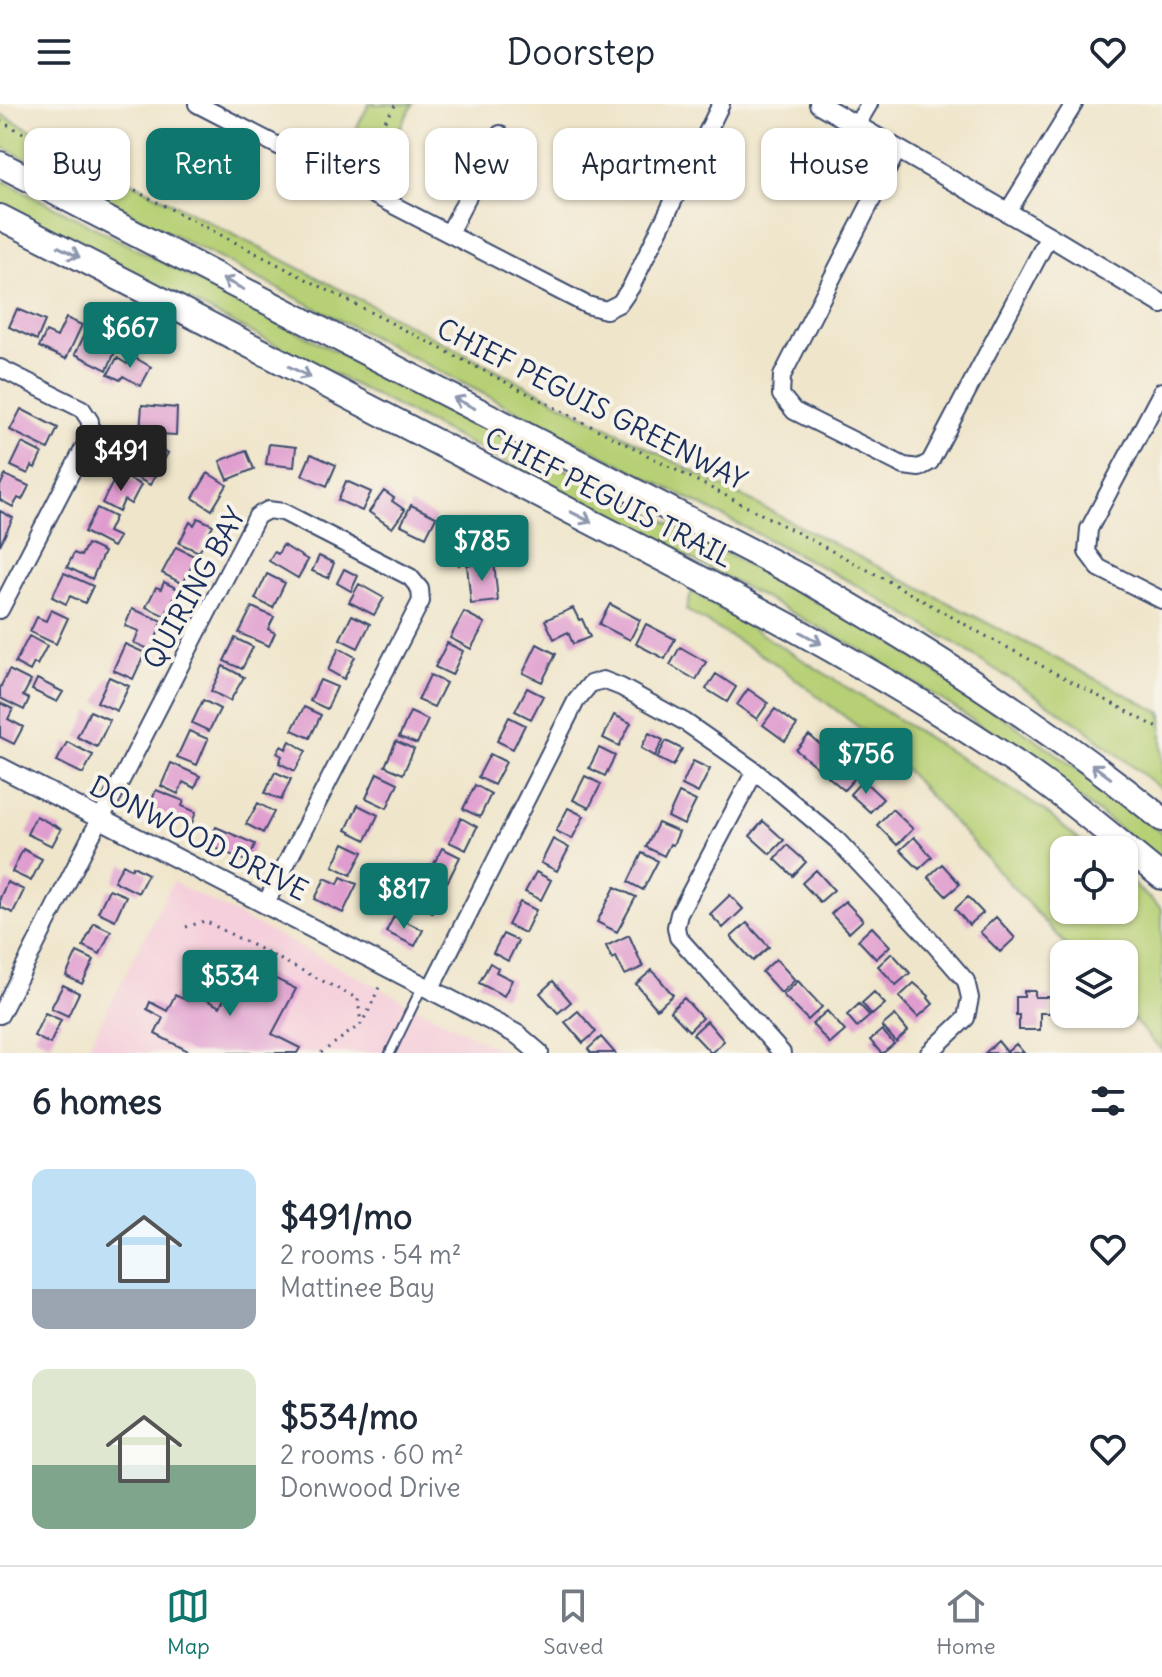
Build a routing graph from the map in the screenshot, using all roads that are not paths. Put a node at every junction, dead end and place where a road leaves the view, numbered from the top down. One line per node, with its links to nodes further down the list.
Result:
1 (197, 104): 12 (street)
2 (721, 104): 12 (street)
3 (819, 104): 6 (street)
4 (869, 104): 6 (street)
5 (1074, 104): 10 (street)
6 (856, 126): 7 (street)
7 (898, 149): 10 (street); 13 (street)
8 (0, 164): 22 (main road, CHIEF PEGUIS TRAIL, one-way to 8)
9 (466, 200): 12 (street)
10 (1007, 213): 13 (street)
11 (0, 217): 23 (main road, CHIEF PEGUIS TRAIL, one-way to 23)
12 (449, 233)
13 (1049, 236): 14 (street)
14 (1162, 304)
15 (0, 368): 18 (street)
16 (1162, 391): 17 (street)
17 (1162, 600)
18 (0, 610)
19 (0, 767): 21 (street, DONWOOD DRIVE)
20 (755, 771): 25 (street); 29 (street); 30 (street)
21 (100, 818): 24 (street, DONWOOD DRIVE); 24 (street, QUIRING BAY); 26 (street)
22 (1162, 819)
23 (1162, 877)
24 (266, 903): 25 (street, DONWOOD DRIVE)
25 (427, 986): 27 (lane); 28 (street, DONWOOD DRIVE)
26 (0, 1015)
27 (390, 1053)
28 (539, 1053)
29 (782, 1053)
30 (929, 1053)

